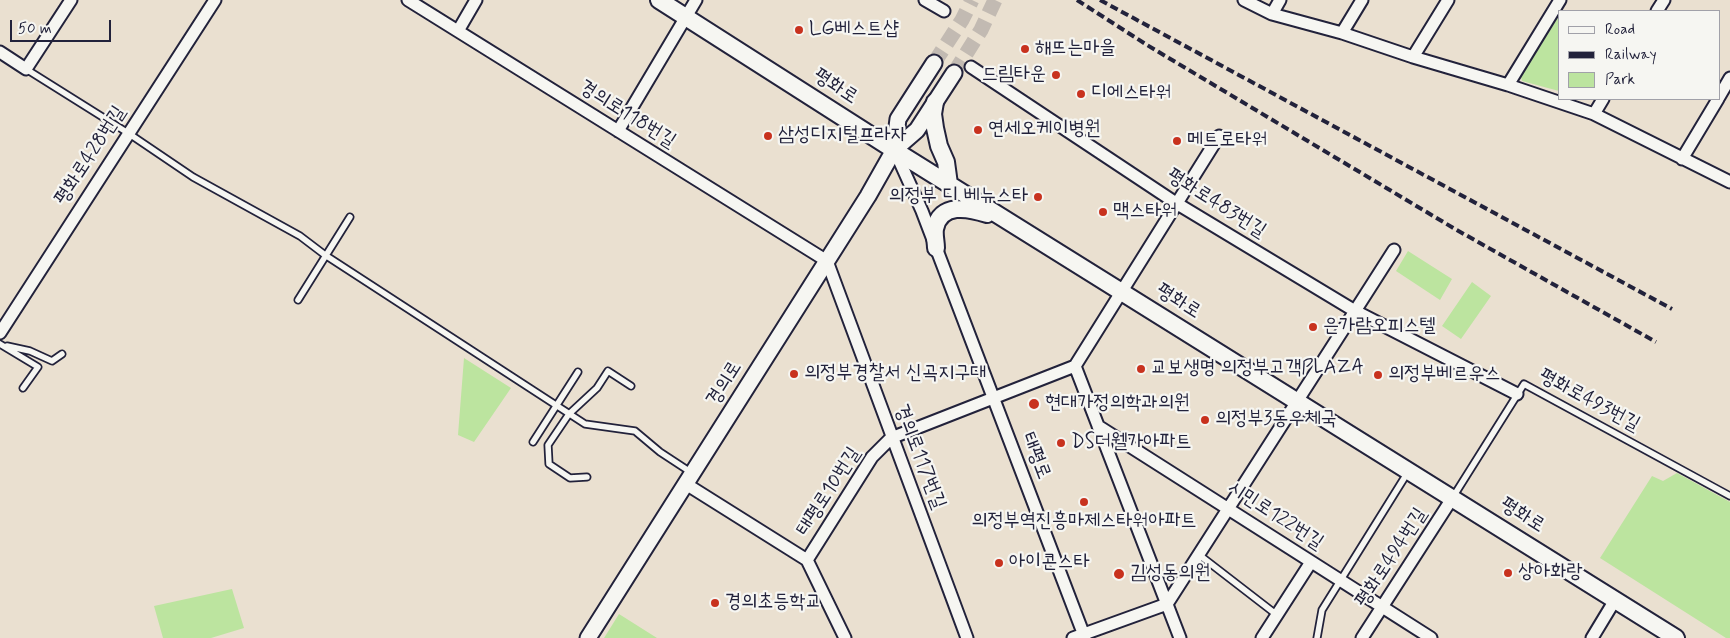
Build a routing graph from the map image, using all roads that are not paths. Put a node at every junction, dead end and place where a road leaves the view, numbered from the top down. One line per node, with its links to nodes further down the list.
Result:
1 (71, 0): 22 (street)
2 (215, 0): 32 (street, 평화로428번길)
3 (408, 0): 16 (street, 경의로118번길)
4 (476, 0): 16 (street)
5 (659, 0): 15 (main road, 평화로)
6 (696, 0): 15 (street)
7 (925, 0): 13 (street)
8 (1244, 0): 14 (street)
9 (1280, 0): 14 (street)
10 (1362, 0): 17 (street)
11 (1448, 0): 19 (street)
12 (1560, 0): 25 (street)
13 (944, 11)
14 (1272, 14): 17 (street)
15 (685, 17): 31 (street); 34 (main road, 평화로)
16 (458, 31): 31 (street, 경의로118번길)
17 (1342, 33): 19 (street)
18 (0, 52): 22 (street)
19 (1413, 57): 25 (street)
20 (934, 64): 34 (street, 경의로)
21 (971, 67): 38 (street, 평화로483번길)
22 (26, 69): 32 (lane)
23 (954, 73): 29 (street, 경의로)
24 (1730, 78): 26 (street)
25 (1508, 85): 30 (street)
26 (1720, 95)
27 (1602, 100): 30 (street)
28 (1717, 100): 35 (street)
29 (935, 102): 34 (street, 경의로); 37 (main road)
30 (1594, 114): 35 (street)
31 (618, 131): 44 (street, 경의로118번길)
32 (128, 133): 43 (lane); 48 (street, 평화로428번길)
33 (1219, 136): 38 (street)
34 (894, 150): 37 (main road, 평화로); 41 (street, 태평로); 44 (street, 경의로)
35 (1682, 158): 36 (street)
36 (1730, 182)
37 (949, 184): 40 (main road, 평화로)
38 (1176, 203): 45 (street); 47 (street, 평화로483번길)
39 (350, 216): 43 (lane)
40 (1009, 222): 41 (main road); 45 (main road, 평화로)
41 (936, 248): 56 (street, 태평로)
42 (1394, 250): 47 (street)
43 (326, 256): 46 (lane); 58 (lane)
44 (827, 261): 61 (street, 경의로117번길); 65 (street, 경의로)
45 (1121, 291): 51 (street); 57 (main road, 평화로)
46 (298, 300)
47 (1355, 311): 55 (street, 평화로483번길); 57 (street)
48 (0, 333)
49 (1, 344): 50 (lane); 54 (lane)
50 (62, 354)
51 (1075, 366): 56 (street, 태평로10번길); 60 (street)
52 (578, 372): 58 (lane)
53 (631, 386): 59 (lane)
54 (23, 388)
55 (1517, 394): 66 (lane, 평화로493번길); 67 (lane, 평화로493번길)
56 (993, 397): 61 (street, 태평로10번길); 77 (street, 태평로)
57 (1296, 400): 63 (main road, 평화로); 68 (street)
58 (556, 405): 59 (lane); 62 (lane)
59 (569, 414): 64 (lane); 65 (lane)
60 (1098, 426): 68 (street, 시민로122번길); 74 (street)
61 (891, 438): 70 (street, 태평로10번길); 80 (street, 경의로117번길)
62 (533, 442)
63 (1409, 470): 67 (main road, 평화로); 72 (lane)
64 (587, 476)
65 (689, 478): 70 (street); 78 (street, 경의로)
66 (1730, 496)
67 (1453, 497): 73 (main road, 평화로); 75 (street, 평화로494번길)
68 (1228, 508): 69 (street); 71 (street, 시민로122번길)
69 (1198, 554): 74 (street); 76 (lane)
70 (807, 560): 79 (street)
71 (1311, 562): 72 (street, 시민로122번길); 76 (street)
72 (1341, 580): 75 (street, 시민로122번길); 83 (lane)
73 (1616, 600): 86 (street); 87 (main road, 평화로)
74 (1167, 604): 77 (street); 81 (street)
75 (1382, 607): 84 (street, 평화로494번길); 85 (street, 시민로122번길)
76 (1277, 615): 82 (street)
77 (1080, 637)
78 (588, 638)
79 (845, 638)
80 (967, 638)
81 (1180, 638)
82 (1262, 638)
83 (1317, 638)
84 (1362, 638)
85 (1431, 638)
86 (1592, 638)
87 (1676, 638)

